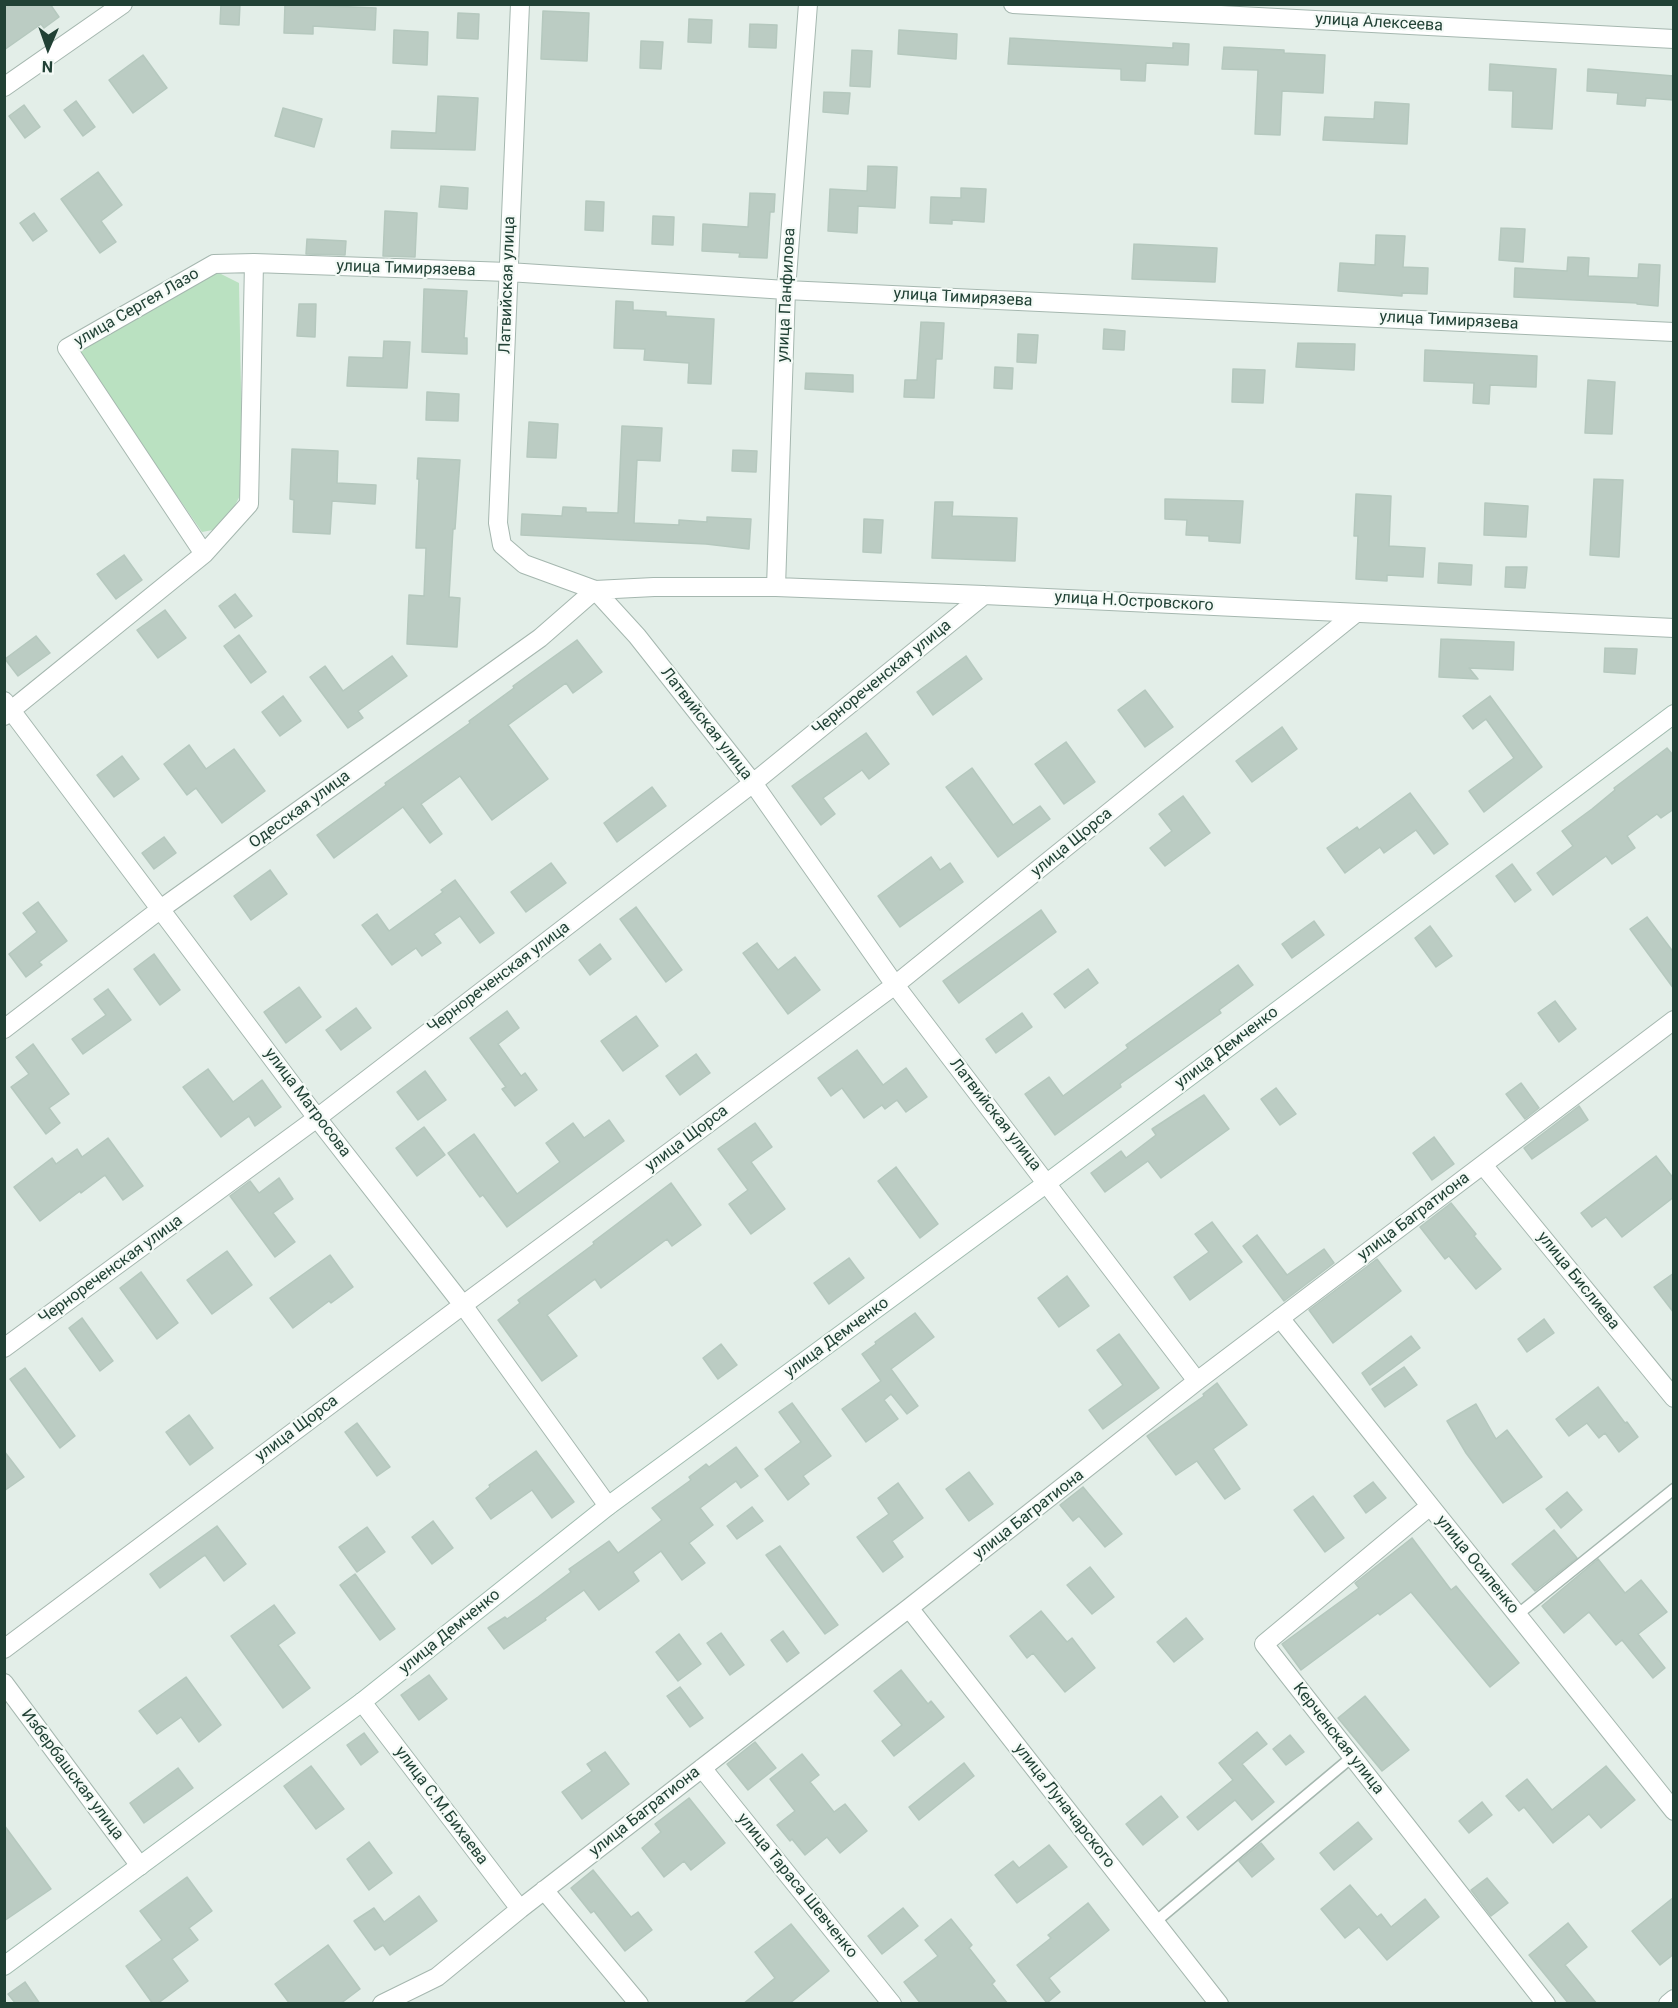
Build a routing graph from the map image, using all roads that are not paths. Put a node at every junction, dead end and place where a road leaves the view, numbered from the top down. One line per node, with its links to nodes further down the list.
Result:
1 (123, 4): 6 (street)
2 (519, 4): 8 (street, Латвийская улица)
3 (808, 4): 9 (street, улица Панфилова)
4 (1013, 4): 5 (street, улица Алексеева)
5 (1674, 39)
6 (4, 87)
7 (254, 263): 8 (street, улица Тимирязева); 11 (street); 11 (street, улица Сергея Лазо)
8 (508, 272): 9 (street, улица Тимирязева); 13 (street, Латвийская улица)
9 (786, 290): 10 (street, улица Тимирязева); 12 (street, улица Панфилова)
10 (1674, 332)
11 (204, 554): 17 (street)
12 (776, 587): 13 (street, улица Н.Островского); 14 (street, улица Н.Островского)
13 (595, 590): 19 (street, Латвийская улица); 20 (street, Одесская улица)
14 (984, 595): 15 (street, улица Н.Островского); 19 (street, Чернореченская улица)
15 (1356, 613): 16 (street, улица Н.Островского); 21 (street, улица Щорса)
16 (1674, 628)
17 (7, 709): 20 (street, улица Матросова)
18 (1674, 714): 26 (street, улица Демченко)
19 (753, 783): 21 (street, Латвийская улица); 24 (street, Чернореченская улица)
20 (162, 908): 23 (street, Одесская улица); 24 (street, улица Матросова)
21 (895, 985): 26 (street, Латвийская улица); 27 (street, улица Щорса)
22 (1674, 1020): 25 (street, улица Багратиона)
23 (4, 1029)
24 (317, 1118): 27 (street, улица Матросова); 29 (street, Чернореченская улица)
25 (1483, 1165): 28 (street, улица Багратиона); 31 (street, улица Бислиева)
26 (1047, 1184): 30 (street, Латвийская улица); 33 (street, улица Демченко)
27 (463, 1305): 33 (street, улица Матросова); 37 (street, улица Щорса)
28 (1280, 1318): 30 (street, улица Багратиона); 34 (street, улица Осипенко)
29 (4, 1348)
30 (1197, 1382): 35 (street, улица Багратиона)
31 (1674, 1398)
32 (1674, 1489): 36 (lane)
33 (608, 1506): 39 (street, улица Демченко)
34 (1430, 1506): 36 (street, улица Осипенко); 40 (street, Керченская улица)
35 (909, 1608): 41 (street, улица Багратиона); 46 (street, улица Луначарского)
36 (1517, 1615): 42 (street, улица Осипенко)
37 (4, 1649)
38 (4, 1683): 43 (street, Избербашская улица)
39 (362, 1702): 43 (street, улица Демченко); 45 (street, улица С.М.Бихаева)
40 (1352, 1757): 46 (lane); 53 (street, Керченская улица)
41 (702, 1768): 44 (street, улица Багратиона); 51 (street, улица Тараса Шевченко)
42 (1674, 1811)
43 (140, 1866): 47 (street, улица Демченко)
44 (544, 1890): 45 (street, улица Багратиона); 50 (street)
45 (520, 1909): 49 (street, улица Багратиона)
46 (1155, 1922): 52 (street, улица Луначарского)
47 (4, 1966)
48 (1674, 1999): 54 (street)
49 (382, 2004)
50 (639, 2004)
51 (892, 2004)
52 (1219, 2004)
53 (1546, 2004)
54 (1668, 2004)

